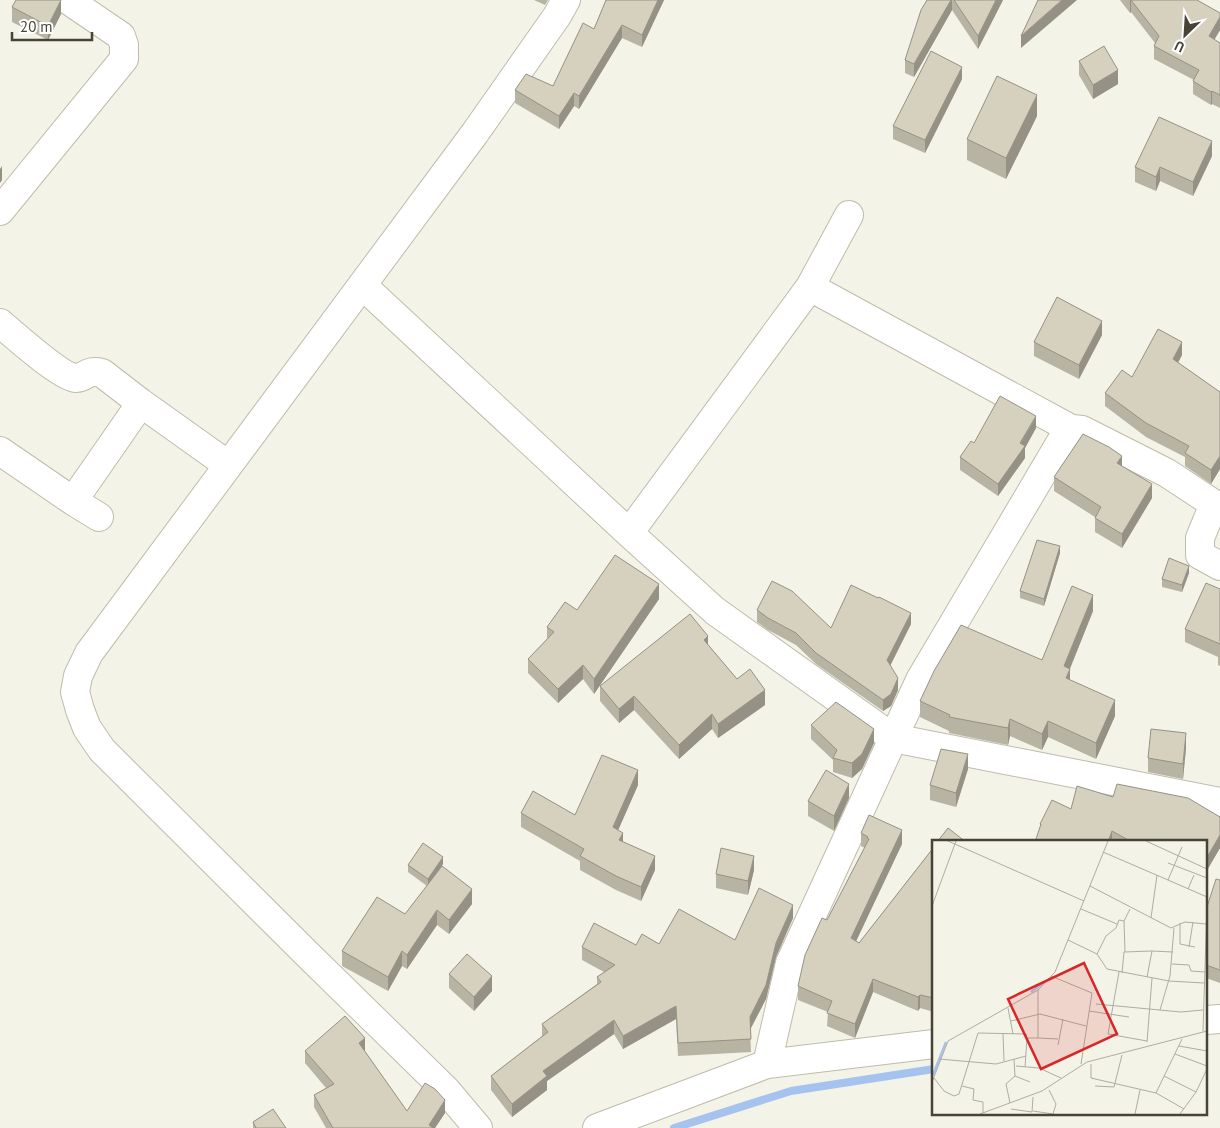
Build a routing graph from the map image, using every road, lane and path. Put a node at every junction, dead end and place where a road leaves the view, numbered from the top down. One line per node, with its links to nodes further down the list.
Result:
1 (68, 0): 3 (street)
2 (566, 0): 5 (street)
3 (0, 211)
4 (849, 215): 6 (street)
5 (362, 285): 11 (street); 15 (street)
6 (810, 287): 9 (street); 15 (street)
7 (0, 322): 8 (street)
8 (141, 403): 11 (street); 13 (street)
9 (1073, 430): 12 (street); 17 (street)
10 (0, 451): 13 (street)
11 (228, 465): 21 (street)
12 (1217, 499): 16 (street)
13 (73, 501): 14 (street)
14 (99, 517)
15 (629, 533): 17 (street)
16 (1220, 566)
17 (893, 738): 18 (street); 20 (street)
18 (1220, 802)
19 (932, 1044): 20 (street)
20 (767, 1064): 22 (street)
21 (478, 1128)
22 (597, 1128)

